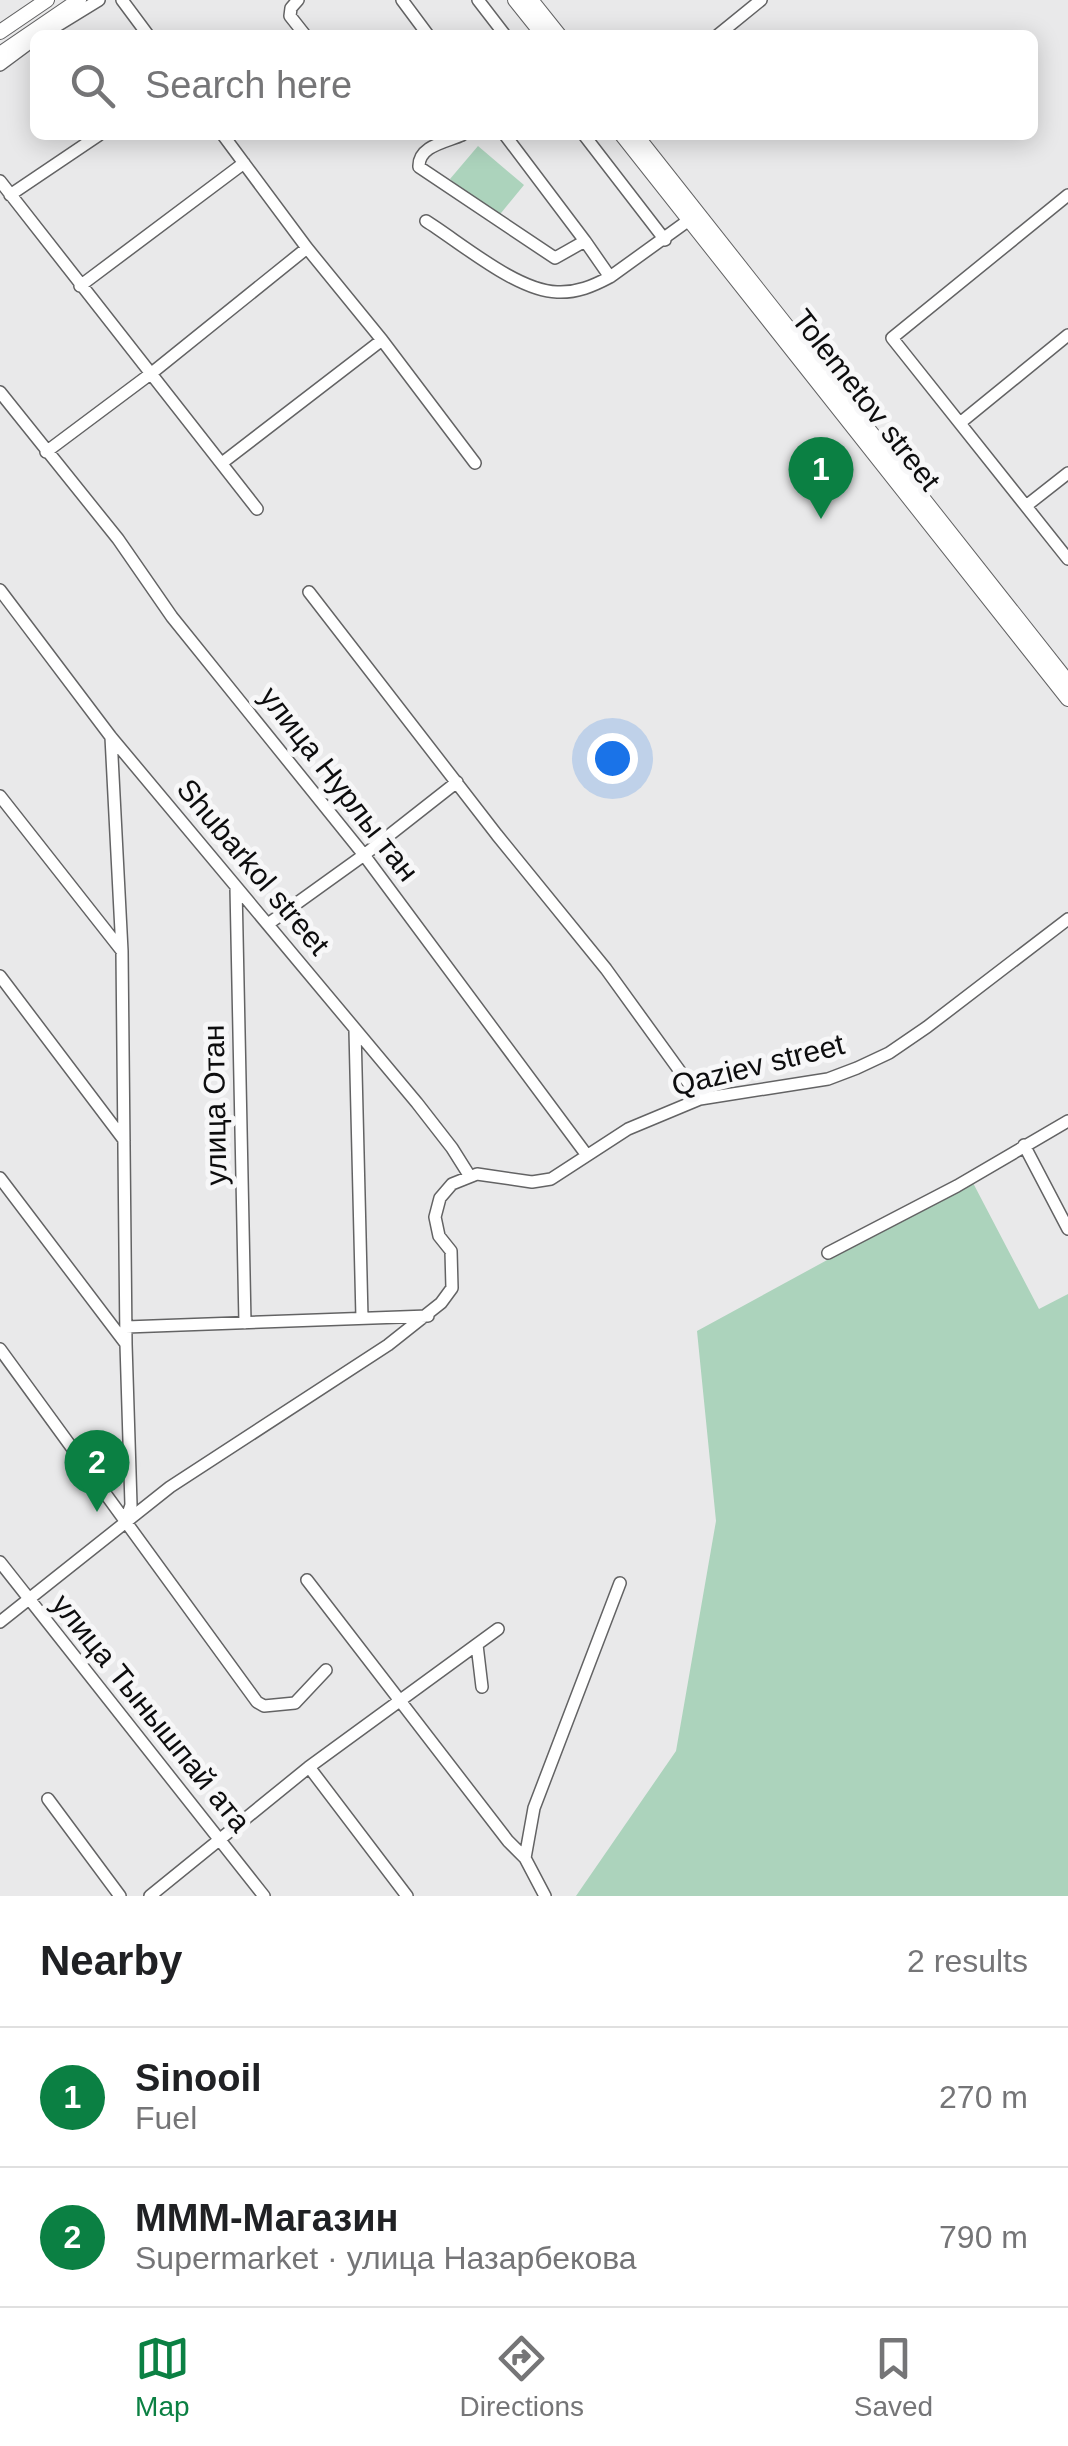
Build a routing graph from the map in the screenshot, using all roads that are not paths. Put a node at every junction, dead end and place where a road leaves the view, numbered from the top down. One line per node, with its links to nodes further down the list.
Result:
1 (47, 0): 20 (main road)
2 (78, 0): 11 (main road)
3 (99, 0): 12 (street)
4 (122, 0): 13 (street)
5 (402, 0): 15 (street)
6 (478, 0): 16 (street)
7 (515, 0): 17 (main road)
8 (531, 0): 18 (main road)
9 (762, 0): 19 (street)
10 (291, 3): 14 (street)
11 (35, 30)
12 (50, 30)
13 (144, 30)
14 (301, 30)
15 (424, 30)
16 (501, 30)
17 (538, 30)
18 (555, 30)
19 (724, 30)
20 (0, 32)
21 (30, 33): 23 (main road)
22 (30, 43): 24 (street)
23 (0, 54)
24 (0, 65)
25 (91, 140): 34 (street)
26 (226, 140): 32 (street)
27 (451, 140): 40 (street)
28 (509, 140): 40 (street)
29 (588, 140): 39 (street)
30 (627, 140): 36 (main road, Tolemetov street)
31 (639, 140): 36 (main road, Tolemetov street)
32 (244, 163): 41 (street); 43 (street)
33 (0, 181): 34 (street)
34 (10, 194): 43 (street)
35 (1068, 195): 50 (street)
36 (678, 197): 37 (main road, Tolemetov street); 60 (main road, Tolemetov street)
37 (689, 220): 39 (street); 61 (main road, Tolemetov street)
38 (426, 221): 42 (street)
39 (665, 240): 42 (street)
40 (586, 241): 42 (street)
41 (307, 248): 45 (street); 46 (street)
42 (610, 277)
43 (80, 286): 46 (street)
44 (1068, 335): 50 (street)
45 (382, 340): 52 (street); 53 (street)
46 (153, 372): 51 (street); 53 (street)
47 (0, 392): 49 (street)
48 (0, 405): 49 (street)
49 (22, 422): 51 (street, улица Нурлы тан)
50 (960, 423): 55 (street)
51 (46, 452): 65 (street, улица Нурлы тан)
52 (476, 463)
53 (222, 464): 56 (street)
54 (1068, 473): 55 (street)
55 (1026, 506): 57 (street)
56 (257, 509)
57 (1068, 559)
58 (0, 590): 62 (street, Shubarkol street)
59 (309, 592): 63 (street)
60 (1068, 682)
61 (1068, 699)
62 (111, 738): 66 (street, Shubarkol street); 69 (street)
63 (457, 782): 65 (street); 72 (street)
64 (0, 796): 69 (street)
65 (364, 855): 68 (street); 76 (street, улица Нурлы тан)
66 (236, 886): 68 (street, Shubarkol street); 83 (street, улица Отан)
67 (1068, 919): 72 (street, Qaziev street)
68 (268, 924): 71 (street, Shubarkol street)
69 (122, 951): 74 (street)
70 (0, 976): 74 (street)
71 (355, 1030): 77 (street, Shubarkol street); 82 (street)
72 (700, 1099): 76 (street, Qaziev street)
73 (1068, 1121): 75 (street)
74 (125, 1142): 84 (street)
75 (1024, 1145): 79 (street); 80 (street)
76 (586, 1154): 77 (street, Qaziev street)
77 (468, 1175): 81 (street)
78 (0, 1178): 85 (street)
79 (1068, 1229)
80 (828, 1253)
81 (428, 1316): 82 (street); 87 (street)
82 (362, 1318): 83 (street)
83 (245, 1322): 84 (street)
84 (126, 1327): 85 (street)
85 (126, 1344): 87 (street)
86 (0, 1349): 87 (street)
87 (124, 1522): 91 (street); 95 (street)
88 (0, 1562): 91 (street, улица Тынышпай ата)
89 (307, 1580): 97 (street)
90 (620, 1582): 101 (street)
91 (29, 1600): 92 (street); 100 (street, улица Тынышпай ата)
92 (0, 1622)
93 (498, 1630): 94 (street)
94 (477, 1645): 96 (street); 97 (street)
95 (326, 1670)
96 (482, 1687)
97 (400, 1700): 98 (street); 101 (street)
98 (309, 1767): 100 (street); 105 (street)
99 (48, 1799): 102 (street)
100 (222, 1841): 103 (street); 104 (street, улица Тынышпай ата)
101 (525, 1858): 106 (street)
102 (120, 1896)
103 (150, 1896)
104 (264, 1896)
105 (407, 1896)
106 (545, 1896)

